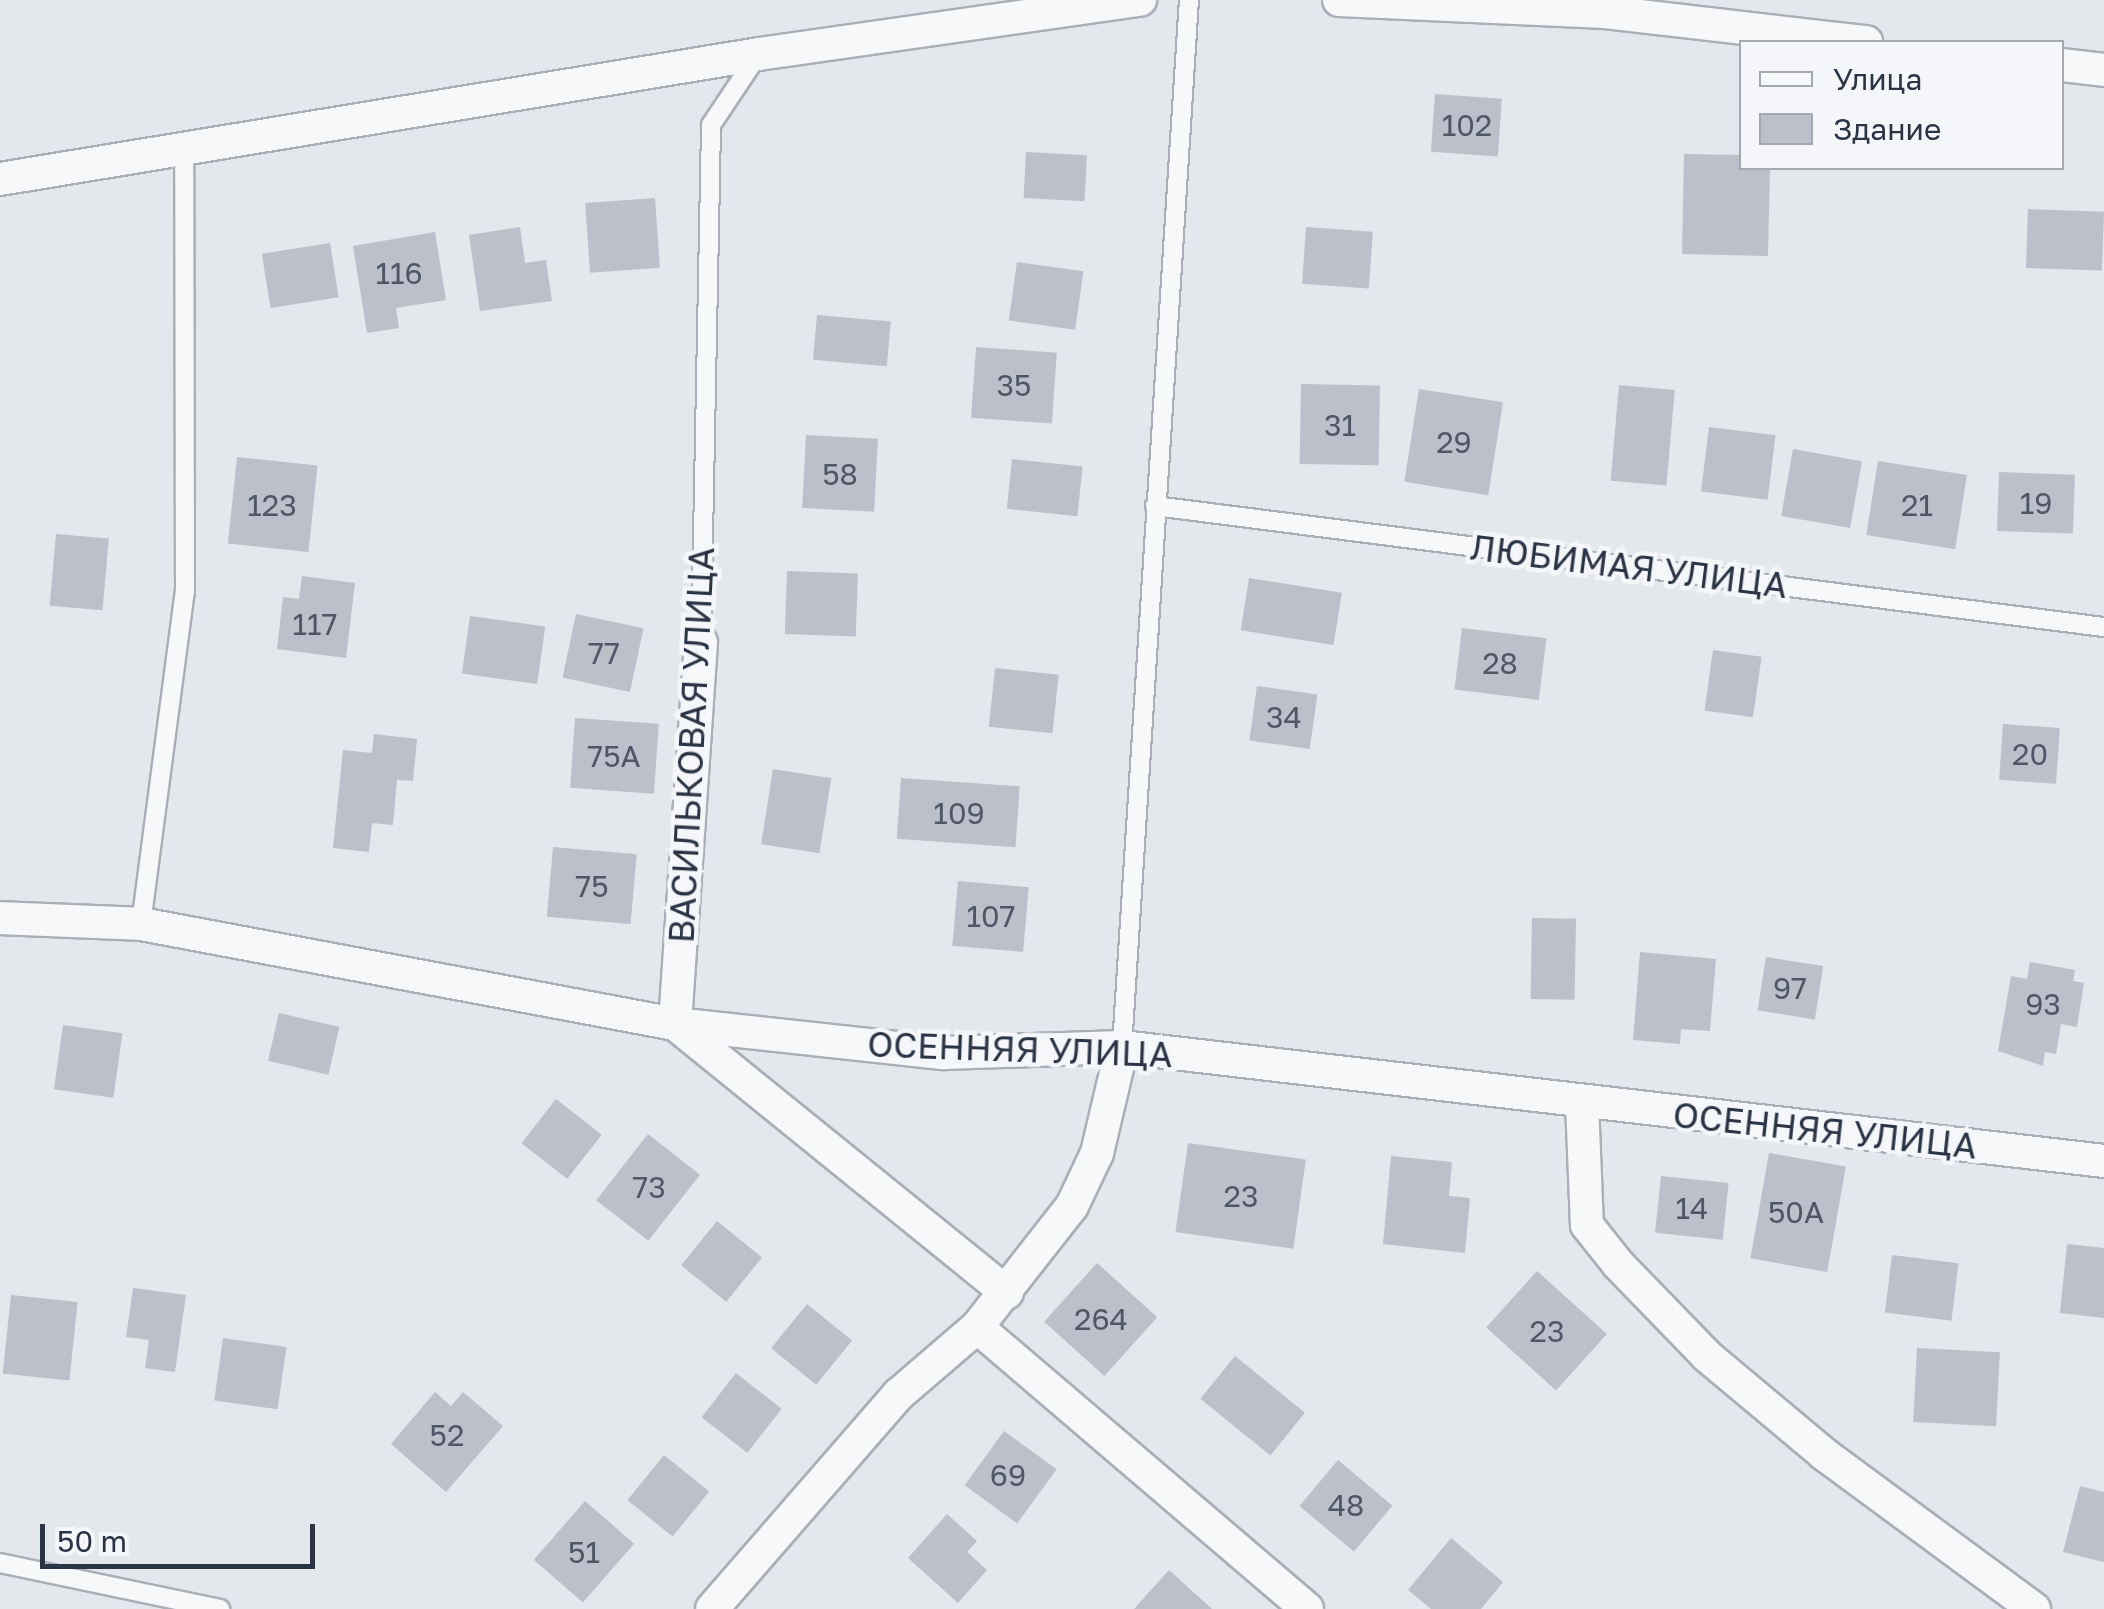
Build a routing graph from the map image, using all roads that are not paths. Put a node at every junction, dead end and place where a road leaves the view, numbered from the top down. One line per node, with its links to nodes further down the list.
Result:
1 (1140, 0): 5 (street)
2 (1189, 0): 10 (lane)
3 (1339, 0): 4 (street)
4 (1849, 40)
5 (759, 54): 8 (street); 12 (lane, ВАСИЛЬКОВАЯ УЛИЦА)
6 (2064, 65): 7 (street)
7 (2104, 70)
8 (184, 146): 9 (street); 14 (lane)
9 (0, 179)
10 (1155, 506): 11 (lane, ЛЮБИМАЯ УЛИЦА); 16 (lane)
11 (2104, 627)
12 (701, 642): 15 (street, ВАСИЛЬКОВАЯ УЛИЦА)
13 (0, 918): 14 (street, ОСЕННЯЯ УЛИЦА)
14 (141, 924): 15 (street, ОСЕННЯЯ УЛИЦА)
15 (675, 1024): 16 (street, ОСЕННЯЯ УЛИЦА); 19 (street)
16 (1122, 1048): 17 (street, ОСЕННЯЯ УЛИЦА); 19 (street)
17 (1582, 1102): 18 (street, ОСЕННЯЯ УЛИЦА); 25 (street)
18 (2104, 1161)
19 (1007, 1293): 20 (street)
20 (977, 1327): 23 (street); 24 (street)
21 (0, 1562): 22 (lane)
22 (220, 1609)
23 (712, 1609)
24 (1307, 1609)
25 (2034, 1609)

